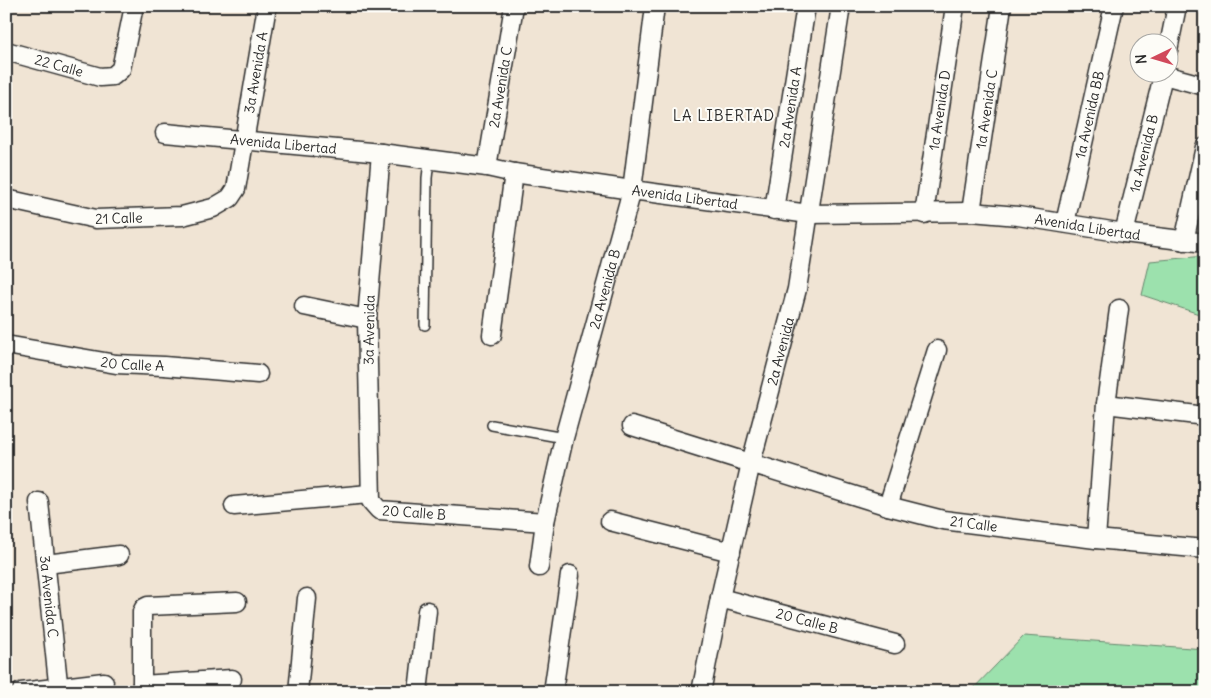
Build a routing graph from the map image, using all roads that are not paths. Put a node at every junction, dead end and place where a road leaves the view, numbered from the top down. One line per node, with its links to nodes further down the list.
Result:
1 (134, 6): 12 (street, 22 Calle)
2 (267, 6): 17 (street, 3a Avenida A)
3 (514, 6): 21 (street, 2a Avenida C)
4 (655, 6): 23 (street, 2a Avenida B)
5 (806, 6): 26 (street, 2a Avenida A)
6 (841, 6): 28 (street, 2a Avenida)
7 (955, 6): 29 (street, 1a Avenida D)
8 (1002, 6): 27 (street, 1a Avenida C)
9 (1114, 6): 30 (street, 1a Avenida BB)
10 (1178, 6): 11 (street)
11 (1172, 32)
12 (6, 51)
13 (1178, 78): 15 (street)
14 (1162, 82): 31 (street, 1a Avenida B)
15 (1205, 86)
16 (165, 133): 17 (street, Avenida Libertad)
17 (244, 141): 19 (street, Avenida Libertad); 24 (street, 3a Avenida A)
18 (1205, 147): 32 (street)
19 (381, 153): 20 (street, Avenida Libertad); 36 (street, 3a Avenida)
20 (429, 160): 21 (street, Avenida Libertad); 37 (lane)
21 (487, 167): 22 (street, Avenida Libertad)
22 (514, 173): 23 (street, Avenida Libertad); 38 (street)
23 (632, 190): 26 (street, Avenida Libertad); 46 (street, 2a Avenida B)
24 (230, 198): 25 (street, 21 Calle)
25 (6, 199)
26 (774, 210): 28 (street, Avenida Libertad)
27 (971, 212): 29 (street, Avenida Libertad); 30 (street, Avenida Libertad)
28 (809, 214): 29 (street, Avenida Libertad); 47 (street, 2a Avenida)
29 (924, 214)
30 (1065, 222): 31 (street, Avenida Libertad)
31 (1124, 233): 32 (street, Avenida Libertad)
32 (1184, 241): 33 (street, Avenida Libertad)
33 (1205, 243)
34 (304, 306): 36 (street)
35 (1119, 309): 42 (street)
36 (367, 319): 48 (street, 3a Avenida)
37 (425, 325)
38 (492, 335)
39 (6, 344): 41 (street, 20 Calle A)
40 (937, 350): 51 (street)
41 (258, 374)
42 (1106, 404): 43 (street); 54 (street)
43 (1205, 416)
44 (492, 425): 46 (lane)
45 (632, 426): 47 (street, 21 Calle)
46 (564, 438): 53 (street, 2a Avenida B)
47 (752, 463): 51 (street, 21 Calle); 56 (street, 2a Avenida)
48 (372, 500): 50 (street, 20 Calle B); 53 (street, 20 Calle B)
49 (39, 502): 58 (street, 3a Avenida C)
50 (234, 506)
51 (888, 506): 54 (street, 21 Calle)
52 (610, 520): 56 (street)
53 (545, 522): 59 (street, 2a Avenida B)
54 (1096, 539): 55 (street, 21 Calle)
55 (1205, 549)
56 (730, 552): 62 (street, 2a Avenida)
57 (119, 555): 58 (street)
58 (46, 564): 69 (street, 3a Avenida C)
59 (539, 567)
60 (570, 575): 73 (street)
61 (307, 598): 71 (street)
62 (720, 598): 65 (street, 20 Calle B); 74 (street, 2a Avenida)
63 (237, 602): 68 (street)
64 (427, 611): 72 (street)
65 (895, 644)
66 (232, 679): 68 (street)
67 (104, 682): 69 (street)
68 (142, 688)
69 (59, 690): 70 (street)
70 (20, 692)
71 (298, 692)
72 (418, 692)
73 (553, 692)
74 (701, 692)

